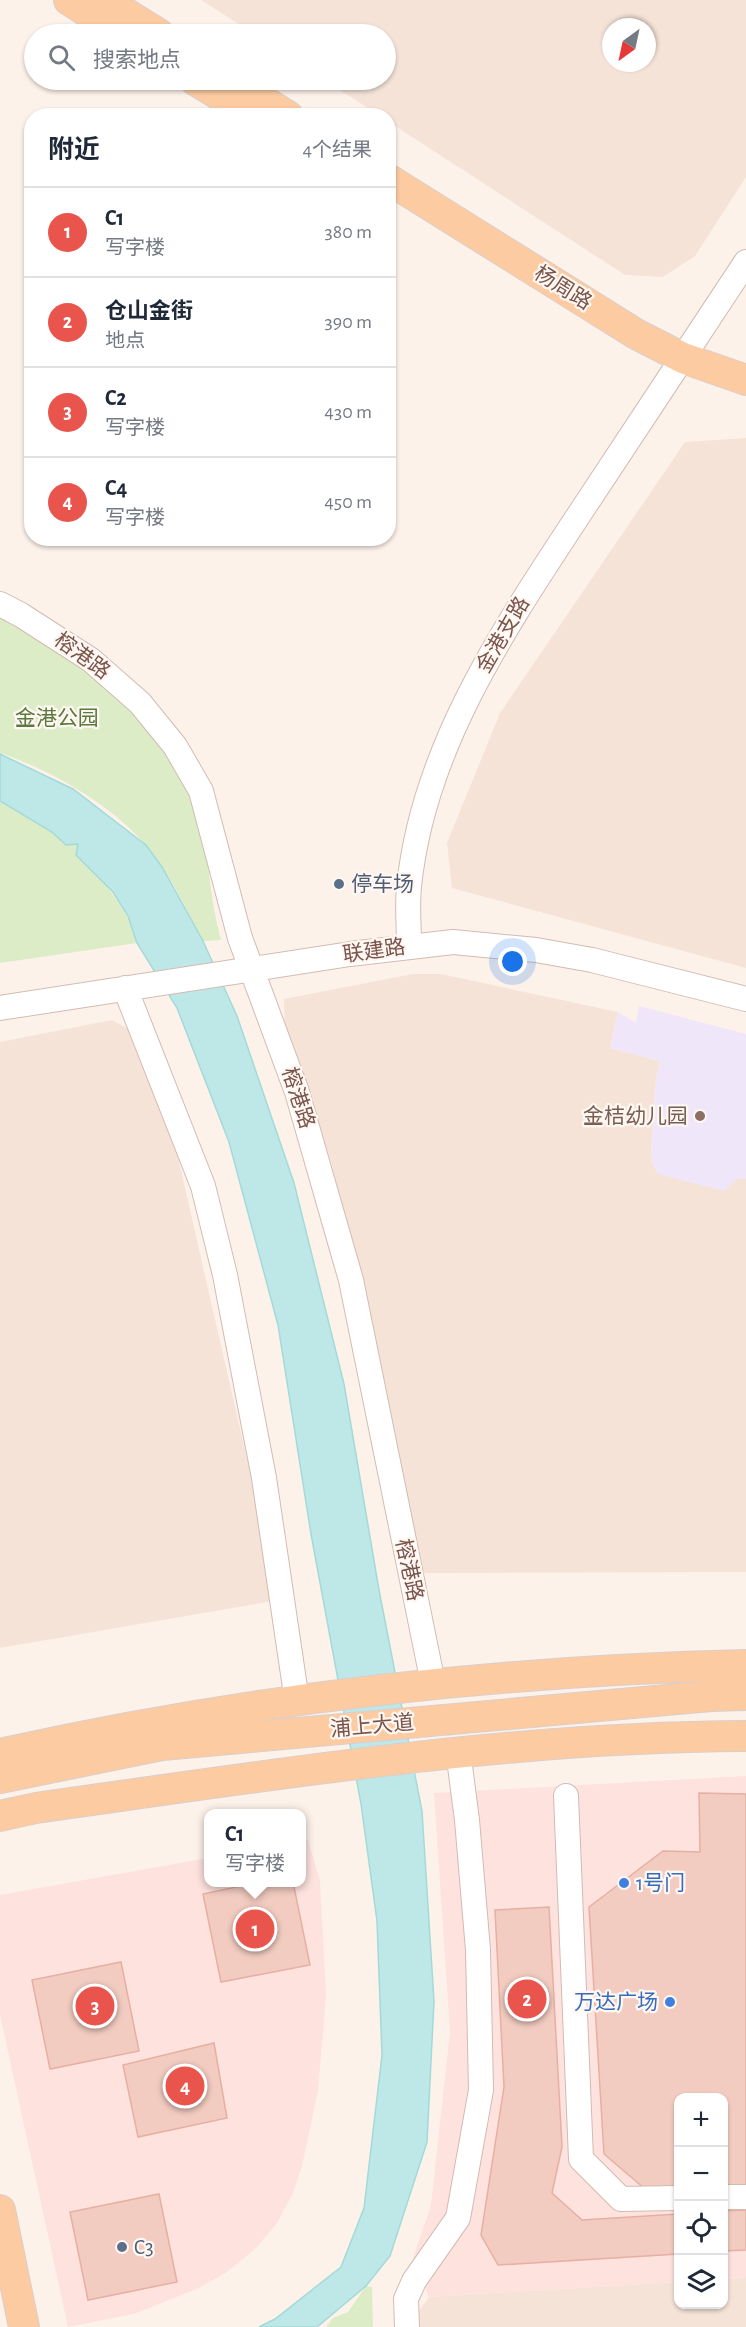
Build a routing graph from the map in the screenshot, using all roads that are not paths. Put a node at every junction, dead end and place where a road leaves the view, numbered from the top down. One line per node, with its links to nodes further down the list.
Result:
1 (69, 0): 3 (main road)
2 (104, 0): 4 (main road)
3 (107, 24)
4 (143, 24)
5 (211, 90): 7 (main road)
6 (246, 90): 8 (main road)
7 (239, 108)
8 (275, 108)
9 (396, 184): 12 (main road, 杨周路)
10 (396, 206): 12 (main road, 杨周路)
11 (746, 262): 12 (street, 金港支路)
12 (678, 366): 13 (main road, 杨周路); 14 (main road, 杨周路); 16 (street, 金港支路)
13 (746, 380)
14 (746, 400)
15 (0, 604): 17 (street, 榕港路)
16 (409, 946): 17 (street, 联建路); 19 (street, 联建路)
17 (251, 969): 18 (street, 联建路); 22 (street, 榕港路)
18 (125, 988): 20 (street, 联建路); 24 (street)
19 (746, 999)
20 (0, 1008)
21 (746, 1665): 22 (main road, 浦上大道)
22 (433, 1683): 24 (main road, 浦上大道)
23 (746, 1695): 30 (main road, 浦上大道)
24 (297, 1701): 26 (main road, 浦上大道)
25 (746, 1736): 28 (main road)
26 (77, 1737): 27 (main road, 浦上大道); 29 (main road, 浦上大道)
27 (0, 1740)
28 (458, 1751): 32 (main road); 38 (street)
29 (0, 1754)
30 (0, 1778)
31 (566, 1797): 35 (street)
32 (0, 1816)
33 (728, 2197): 34 (street)
34 (746, 2197)
35 (674, 2198)
36 (0, 2210): 37 (main road)
37 (24, 2327)
38 (407, 2327)

